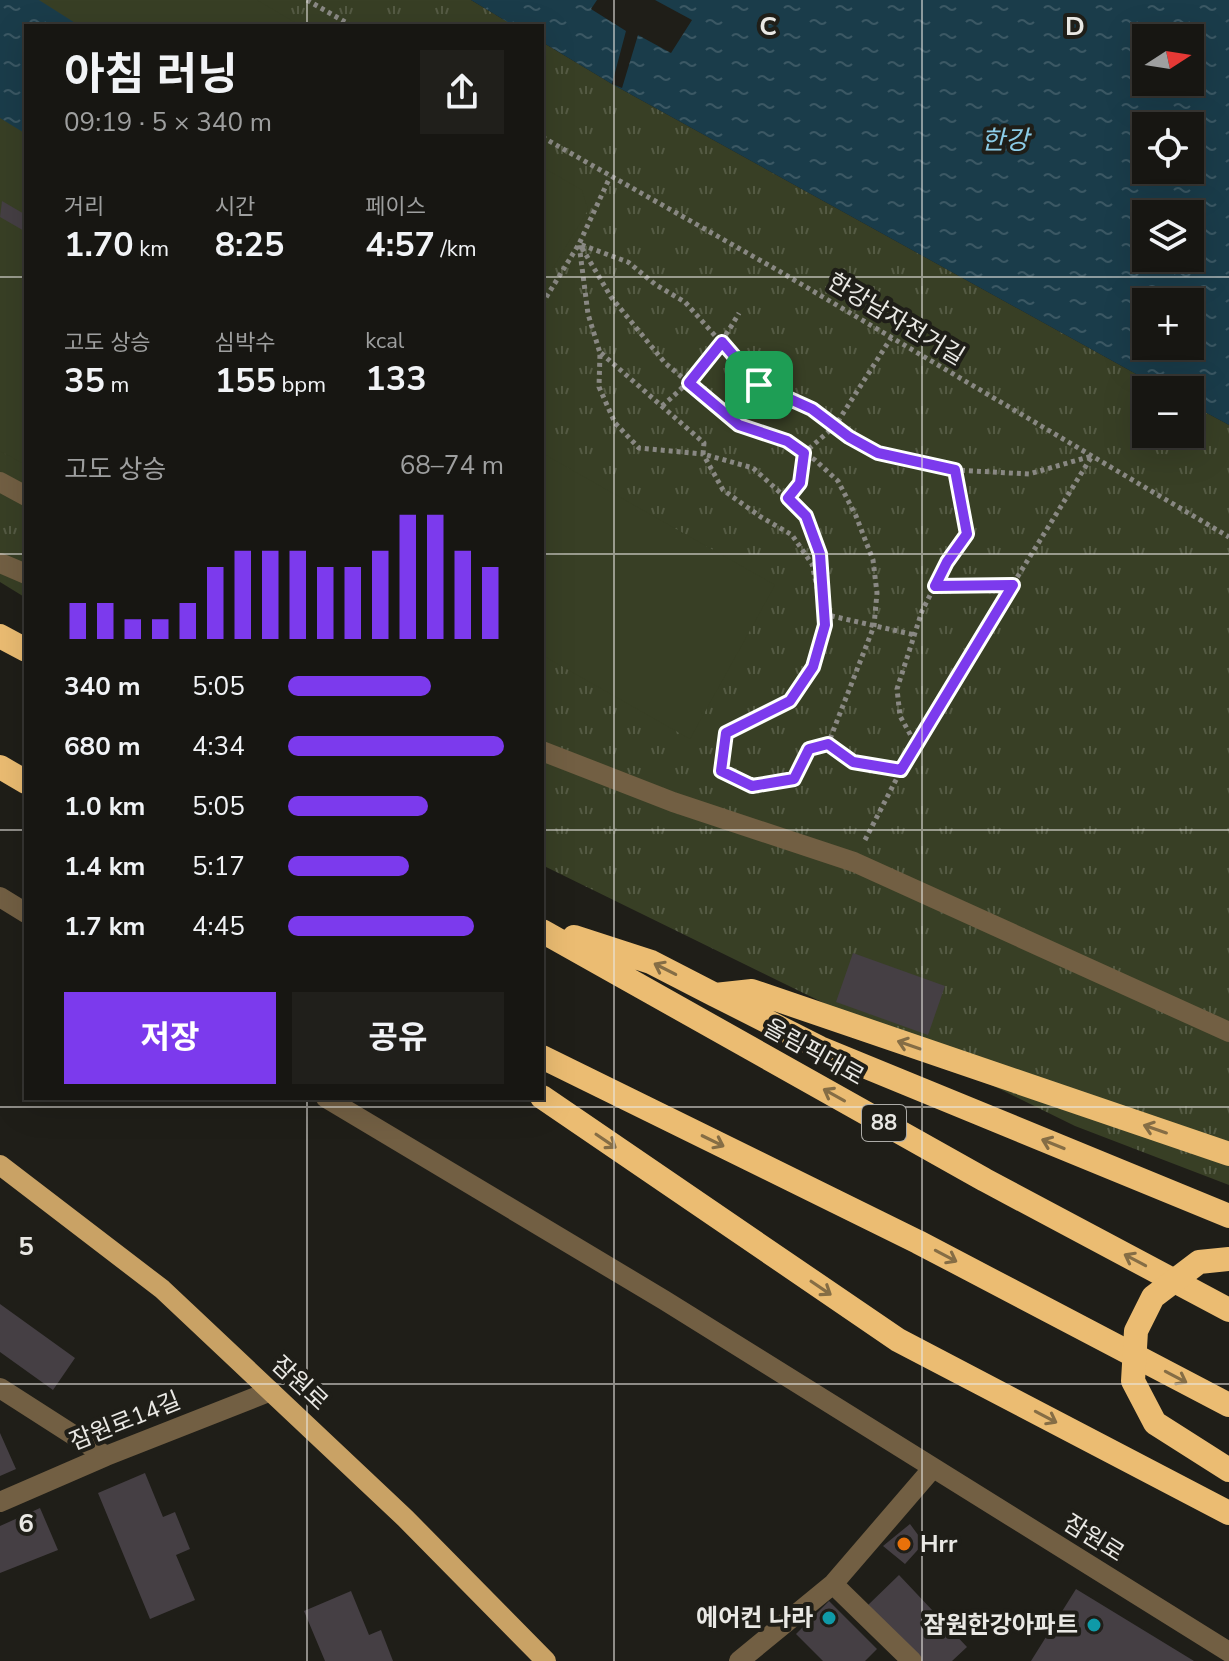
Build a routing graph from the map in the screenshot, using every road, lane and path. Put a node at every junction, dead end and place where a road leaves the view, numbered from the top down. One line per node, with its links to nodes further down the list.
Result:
1 (307, 0): 2 (path)
2 (349, 24)
3 (544, 138): 4 (path, 한강남자전거길)
4 (610, 177): 5 (path); 8 (path, 한강남자전거길)
5 (579, 244): 6 (path); 9 (path); 10 (path); 11 (path)
6 (544, 301)
7 (739, 313): 9 (path)
8 (891, 338): 13 (path); 16 (path, 한강남자전거길)
9 (722, 342): 11 (path); 13 (path)
10 (600, 353): 12 (path); 15 (path)
11 (689, 383): 12 (path); 14 (path)
12 (662, 406): 15 (path)
13 (835, 426): 14 (path); 17 (path)
14 (804, 453): 20 (path); 27 (path)
15 (703, 454): 20 (path); 26 (path)
16 (1092, 456): 17 (path); 21 (path, 한강남자전거길); 24 (path)
17 (955, 470): 25 (path)
18 (0, 482): 19 (street)
19 (24, 495)
20 (788, 498): 26 (path)
21 (1229, 537)
22 (0, 563): 23 (street)
23 (24, 573)
24 (1013, 585): 25 (path); 31 (path)
25 (935, 586): 28 (path)
26 (823, 614): 27 (path); 32 (path)
27 (874, 626): 28 (path); 32 (path)
28 (915, 635): 31 (path)
29 (0, 636): 30 (highway)
30 (24, 649)
31 (915, 743): 35 (path)
32 (828, 744): 35 (path)
33 (544, 752): 37 (street)
34 (0, 767): 36 (highway)
35 (901, 770): 37 (path)
36 (24, 781)
37 (854, 862): 43 (street)
38 (0, 897): 39 (street)
39 (24, 912)
40 (544, 930): 42 (highway, one-way to 40)
41 (544, 930): 51 (highway, 올림픽대로 / 88, one-way to 41)
42 (715, 995): 47 (highway, one-way to 42); 49 (highway, one-way to 42)
43 (1229, 1032)
44 (544, 1058): 54 (highway, one-way to 54)
45 (544, 1098): 59 (highway, one-way to 59)
46 (329, 1100): 56 (street, 잠원로)
47 (1229, 1154)
48 (0, 1165): 53 (main road, 잠원로)
49 (1229, 1216)
50 (1229, 1259): 57 (highway, bridge)
51 (1229, 1310)
52 (0, 1388): 55 (street)
53 (271, 1391): 55 (street, 잠원로14길); 62 (main road, 잠원로)
54 (1229, 1405)
55 (106, 1456): 58 (street, 잠원로14길)
56 (932, 1469): 60 (street); 61 (street, 잠원로)
57 (1229, 1470)
58 (0, 1502)
59 (1229, 1513)
60 (833, 1584): 63 (street); 64 (street)
61 (1229, 1652)
62 (546, 1661)
63 (739, 1661)
64 (912, 1661)

